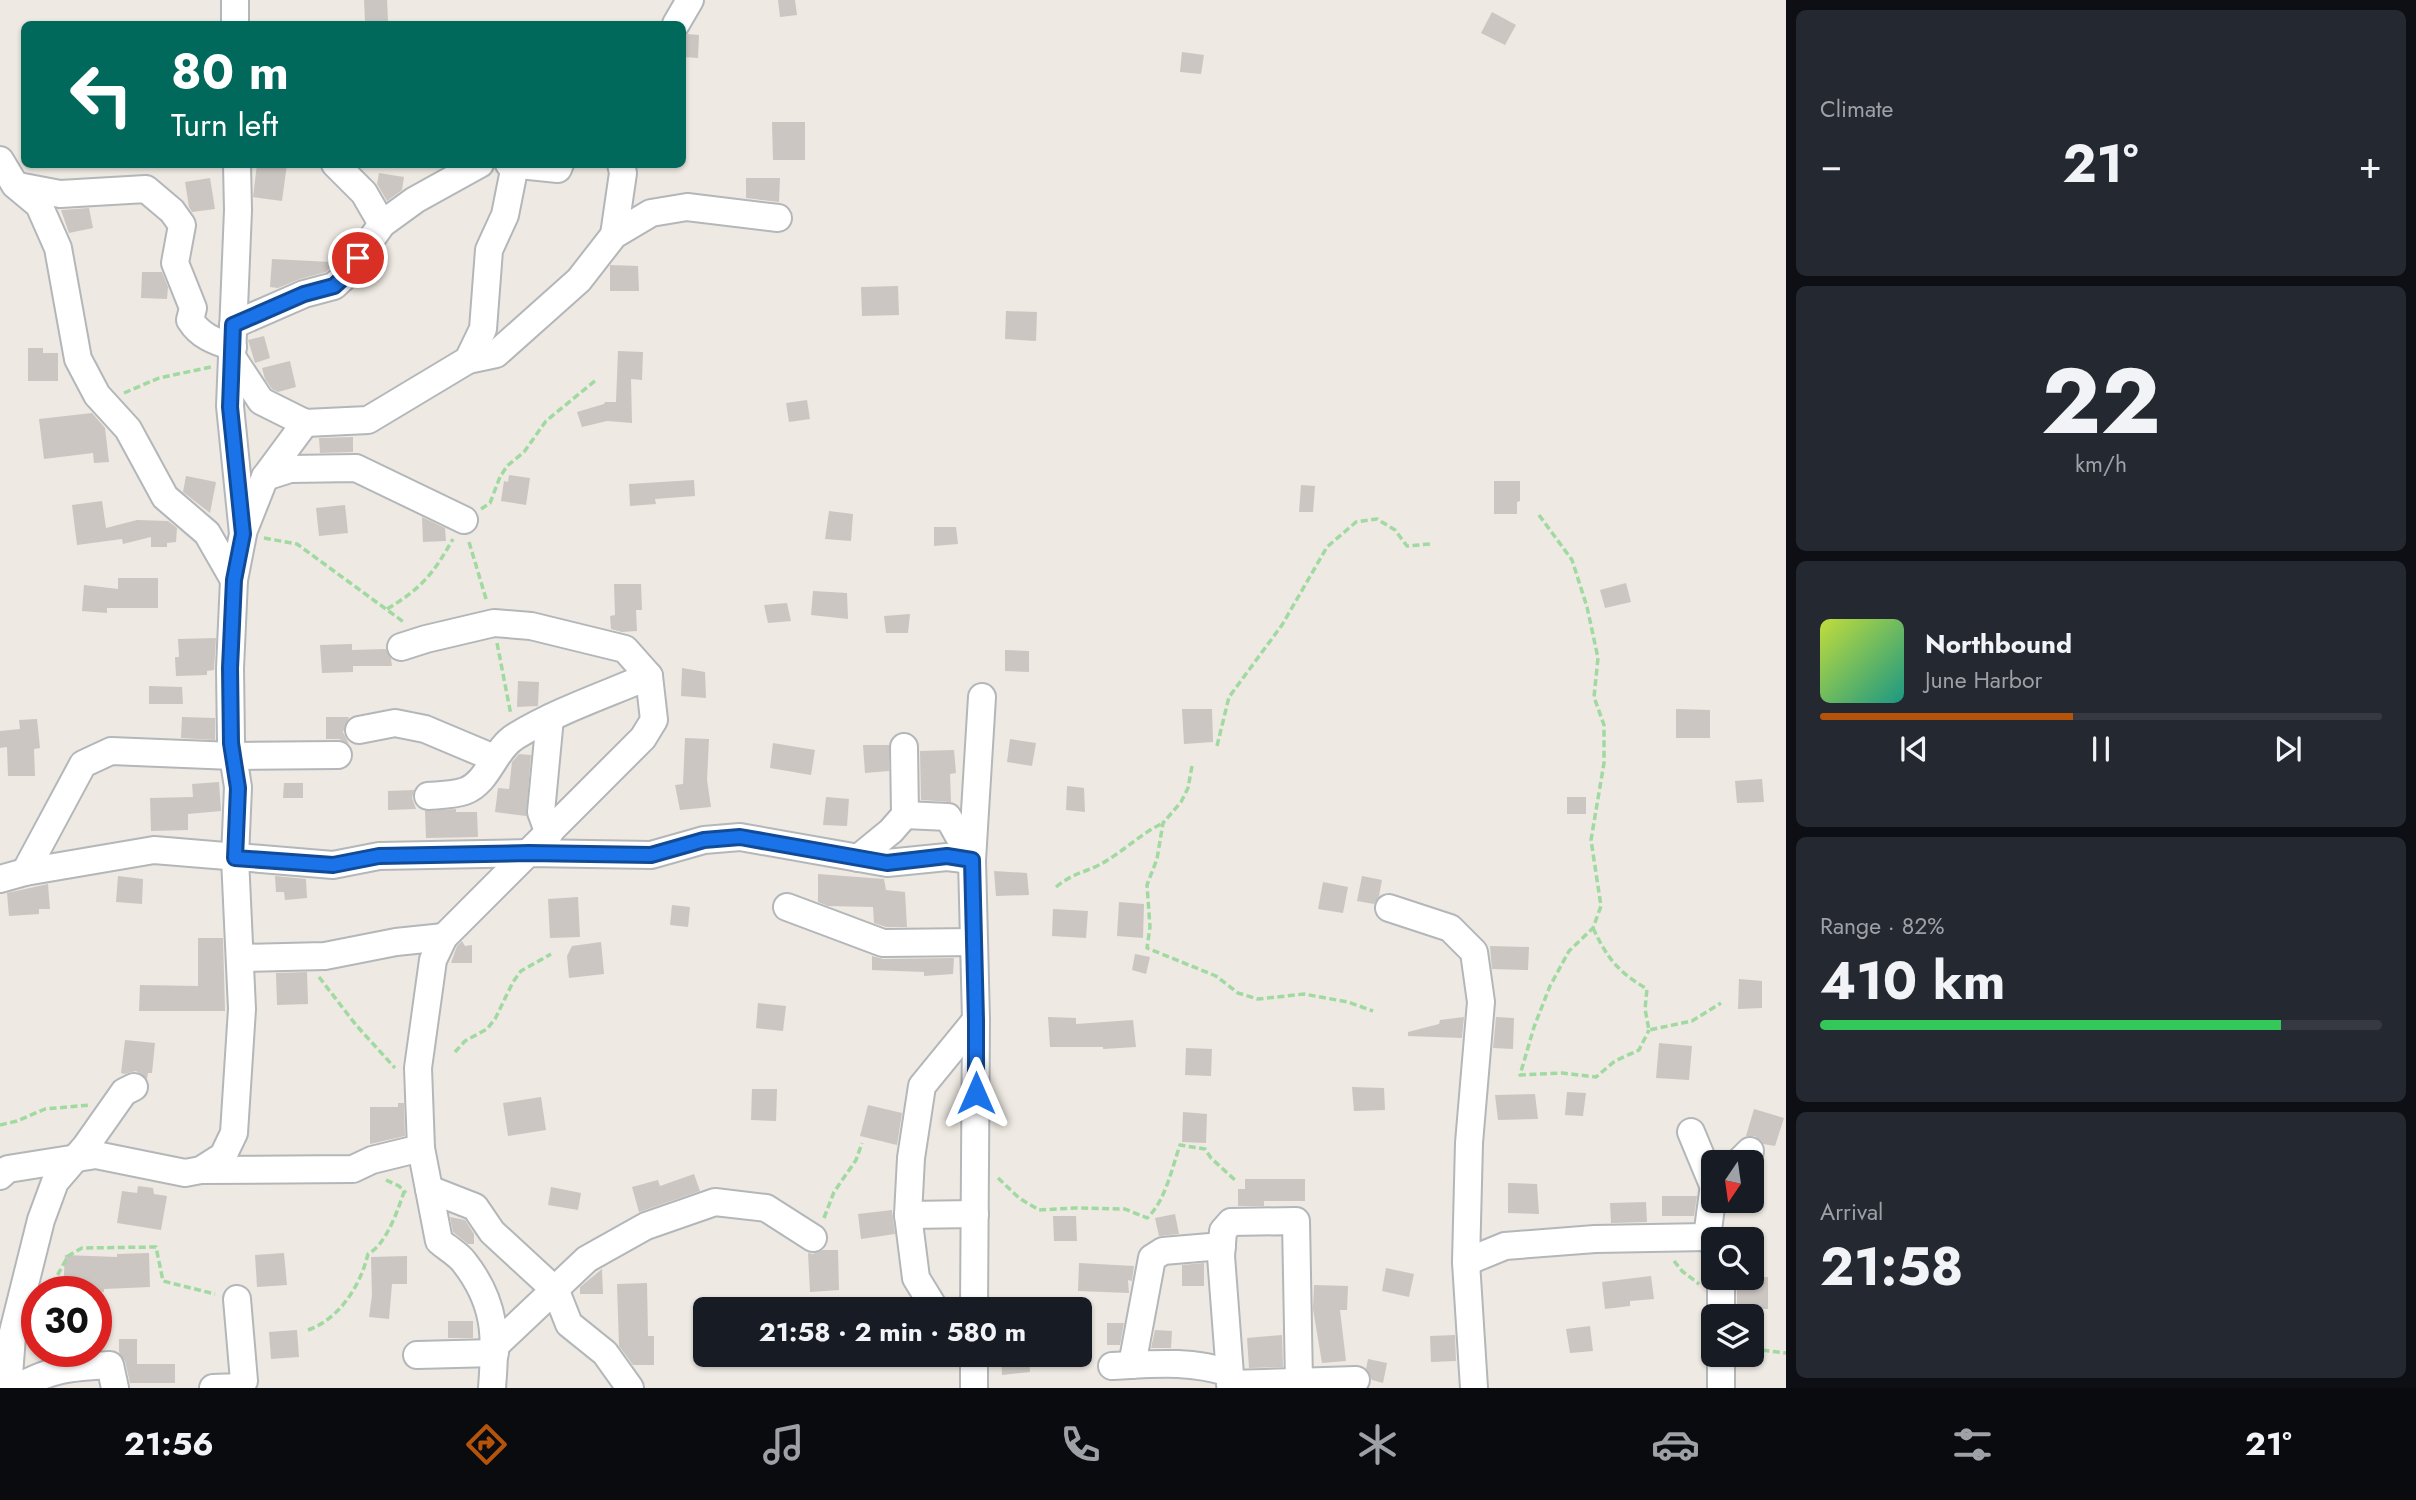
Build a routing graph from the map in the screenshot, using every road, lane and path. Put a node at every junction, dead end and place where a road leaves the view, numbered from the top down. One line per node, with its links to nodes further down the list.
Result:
1 (235, 0): 3 (street)
2 (690, 0): 4 (street)
3 (235, 21)
4 (678, 21)
5 (0, 160): 11 (street)
6 (237, 168): 15 (street)
7 (339, 168): 13 (street)
8 (473, 168): 13 (street)
9 (514, 168): 16 (street)
10 (622, 168): 14 (street)
11 (7, 182): 15 (street); 18 (street)
12 (778, 218): 14 (street)
13 (382, 224): 15 (street)
14 (614, 235): 16 (street)
15 (233, 343): 18 (path); 19 (street); 23 (street)
16 (468, 360): 19 (street)
17 (596, 380): 22 (path)
18 (103, 402): 25 (street)
19 (305, 423): 20 (street)
20 (265, 477): 22 (street); 23 (street)
21 (1539, 515): 54 (path)
22 (464, 520): 26 (path); 27 (path)
23 (243, 534): 25 (street); 26 (path)
24 (1430, 544): 35 (path)
25 (234, 580): 38 (street)
26 (387, 609): 28 (path)
27 (494, 623): 28 (street); 30 (street); 34 (path)
28 (426, 639): 29 (street)
29 (401, 647)
30 (649, 676): 32 (street); 44 (street)
31 (982, 698): 48 (street)
32 (550, 718): 34 (street); 44 (street)
33 (359, 730): 39 (street)
34 (513, 738): 39 (street)
35 (1217, 746)
36 (904, 747): 42 (street)
37 (338, 755): 38 (street)
38 (233, 756): 46 (street); 49 (street)
39 (494, 758): 41 (street)
40 (1192, 766): 43 (path)
41 (428, 796)
42 (905, 815): 47 (street); 48 (street)
43 (1163, 823): 51 (path); 61 (path)
44 (549, 834): 45 (street)
45 (529, 853): 46 (street); 47 (street); 55 (street)
46 (235, 858): 49 (street); 58 (street)
47 (858, 858): 48 (street)
48 (972, 860): 56 (street)
49 (26, 872): 50 (street)
50 (0, 879)
51 (1056, 887)
52 (787, 907): 56 (street)
53 (1389, 908): 85 (street)
54 (1593, 928): 63 (path); 63 (path)
55 (444, 937): 58 (street); 66 (street)
56 (974, 942): 62 (street)
57 (551, 954): 64 (path)
58 (240, 958): 75 (street)
59 (318, 976): 66 (path)
60 (1721, 1003): 63 (path)
61 (1373, 1011)
62 (976, 1020): 73 (street); 80 (street)
63 (1649, 1030)
64 (455, 1052)
65 (125, 1095): 67 (path); 72 (street)
66 (419, 1096): 70 (street)
67 (0, 1125)
68 (1691, 1132): 71 (street)
69 (862, 1143): 81 (path)
70 (418, 1149): 74 (street); 78 (street); 78 (path)
71 (1701, 1156)
72 (75, 1158): 75 (street); 76 (street); 99 (street)
73 (975, 1166): 77 (path); 79 (street)
74 (353, 1169): 75 (street); 78 (path)
75 (201, 1170)
76 (0, 1176)
77 (1236, 1181)
78 (422, 1196): 88 (street); 92 (path); 93 (street)
79 (975, 1214): 80 (street); 90 (street)
80 (908, 1215): 89 (street)
81 (813, 1238): 88 (street)
82 (1654, 1238): 83 (street); 85 (street); 86 (path)
83 (1701, 1241)
84 (1222, 1246): 101 (street); 101 (street); 102 (street)
85 (1466, 1262): 109 (street)
86 (1701, 1275)
87 (57, 1276): 91 (path)
88 (556, 1291): 93 (street); 107 (street)
89 (927, 1297)
90 (974, 1297)
91 (237, 1299): 105 (street)
92 (308, 1329)
93 (495, 1349): 96 (street); 106 (street)
94 (1764, 1350): 95 (path)
95 (1786, 1353)
96 (417, 1355)
97 (974, 1367): 108 (street)
98 (1721, 1367): 110 (street)
99 (3, 1374)
100 (1356, 1380): 102 (street)
101 (1230, 1382): 102 (street)
102 (1299, 1382)
103 (16, 1388): 104 (street)
104 (116, 1388)
105 (213, 1388)
106 (492, 1388)
107 (630, 1388)
108 (974, 1388)
109 (1474, 1388)
110 (1721, 1388)

